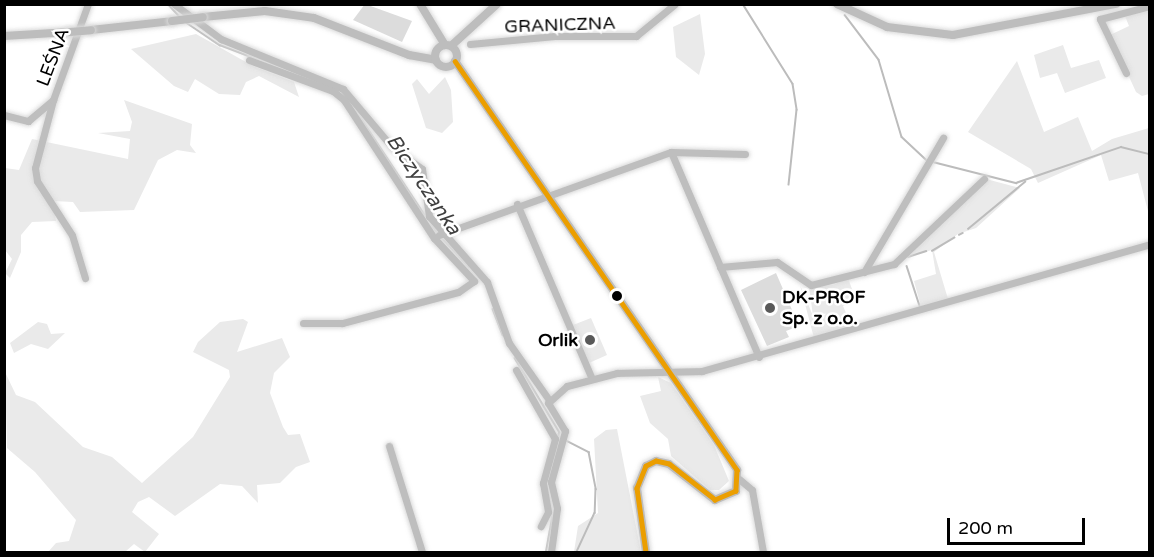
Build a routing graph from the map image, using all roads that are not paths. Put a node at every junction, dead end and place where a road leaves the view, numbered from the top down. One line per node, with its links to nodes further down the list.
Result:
1 (88, 4): 16 (street, LEŚNA)
2 (174, 4): 24 (street)
3 (420, 4): 12 (main road)
4 (497, 4): 12 (main road)
5 (675, 4): 11 (street, GRANICZNA)
6 (837, 4): 8 (main road)
7 (1116, 4): 8 (main road)
8 (1093, 6)
9 (1149, 6): 15 (street)
10 (4, 36): 12 (main road, bridge)
11 (470, 44)
12 (444, 50): 14 (main road); 14 (main road)
13 (249, 60): 25 (street)
14 (453, 63): 22 (main road)
15 (1126, 73)
16 (53, 100): 17 (street, LEŚNA); 29 (street)
17 (4, 115)
18 (943, 138): 28 (street)
19 (671, 152): 20 (street); 22 (street); 27 (street)
20 (745, 154)
21 (984, 179): 28 (street)
22 (549, 194): 23 (street); 33 (main road)
23 (517, 204): 24 (street); 34 (street)
24 (441, 233): 25 (street); 35 (street)
25 (434, 238): 30 (street)
26 (1149, 244): 31 (street)
27 (720, 267): 28 (street); 31 (street)
28 (864, 272)
29 (85, 278)
30 (303, 323)
31 (759, 357): 33 (street)
32 (516, 370): 35 (street)
33 (669, 370): 34 (street); 37 (main road)
34 (592, 379): 35 (street)
35 (544, 401): 38 (street); 38 (street)
36 (389, 446): 40 (street)
37 (739, 479): 42 (main road); 43 (street)
38 (547, 482): 39 (street); 41 (street)
39 (541, 526)
40 (422, 552)
41 (551, 552)
42 (646, 552)
43 (763, 552)

